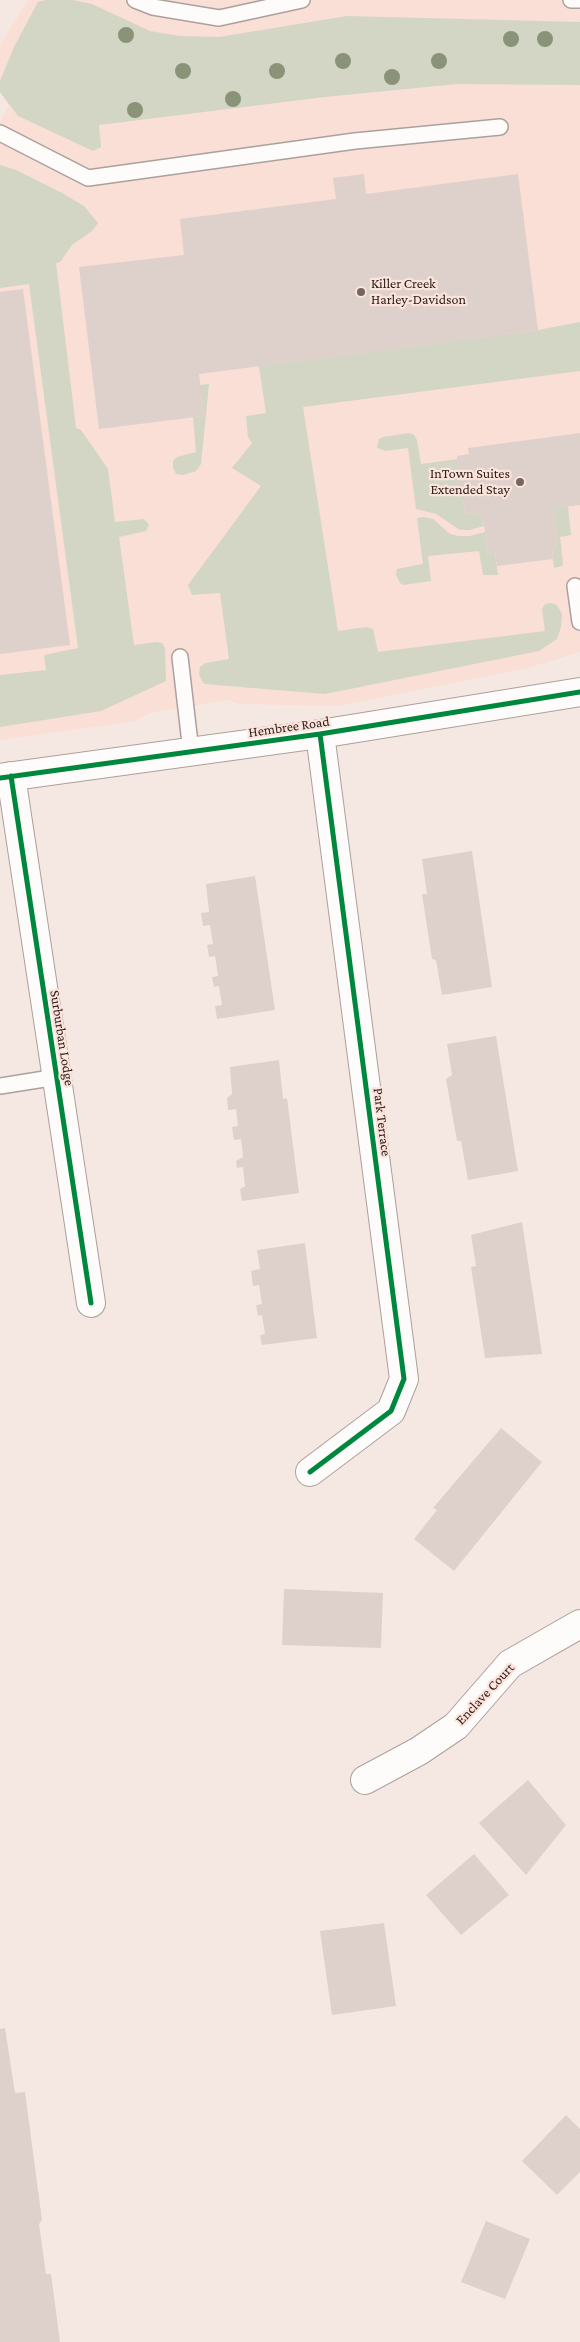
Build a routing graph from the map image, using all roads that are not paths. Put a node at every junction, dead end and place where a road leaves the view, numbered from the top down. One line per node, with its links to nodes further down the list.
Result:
1 (136, 0): 2 (lane)
2 (302, 0)
3 (571, 0): 4 (lane)
4 (580, 0)
5 (500, 127): 6 (lane)
6 (0, 133)
7 (575, 586): 8 (lane)
8 (580, 622)
9 (180, 657): 12 (lane)
10 (580, 692): 11 (street, Hembree Road)
11 (320, 734): 12 (street, Hembree Road); 17 (street, Park Terrace)
12 (191, 752): 13 (street, Hembree Road)
13 (5, 777): 14 (street, Surburban Lodge)
14 (57, 1077): 15 (lane); 16 (street, Surburban Lodge)
15 (0, 1086)
16 (91, 1303)
17 (310, 1472)
18 (580, 1624): 19 (street, Enclave Court)
19 (365, 1780)

